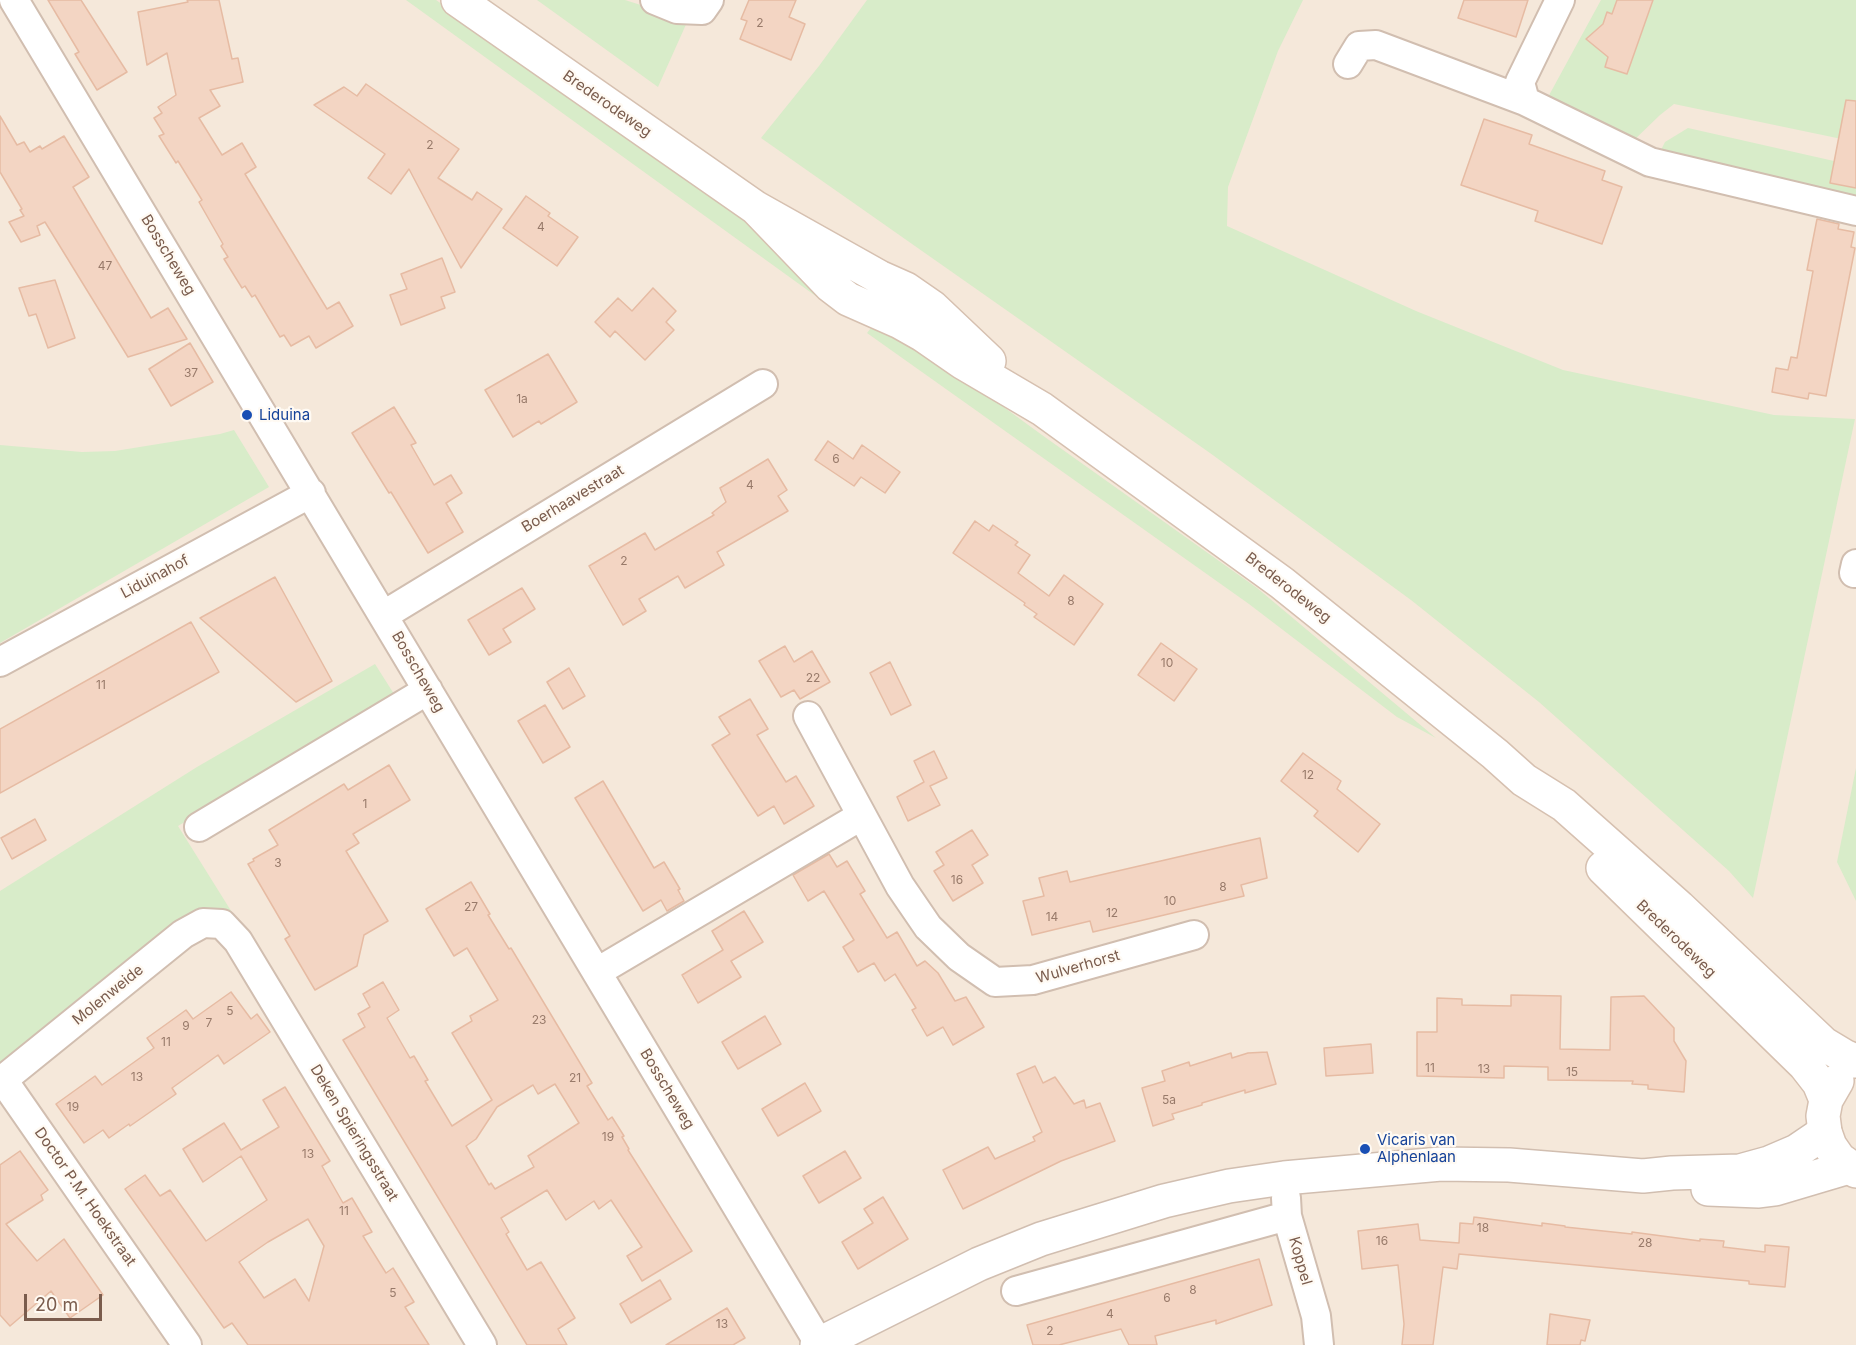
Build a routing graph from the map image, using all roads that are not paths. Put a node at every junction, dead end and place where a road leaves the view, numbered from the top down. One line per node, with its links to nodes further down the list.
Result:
1 (14, 0): 10 (street, Bosscheweg)
2 (459, 0): 15 (main road, Brederodeweg)
3 (655, 0): 5 (street)
4 (1560, 0): 7 (street)
5 (705, 5)
6 (1348, 64): 7 (street)
7 (1525, 101): 8 (street)
8 (1856, 211)
9 (763, 384): 11 (street, Boerhaavestraat)
10 (311, 493): 11 (street, Bosscheweg); 12 (street, Liduinahof)
11 (384, 615): 13 (street, Bosscheweg)
12 (0, 662)
13 (428, 690): 17 (street); 20 (street, Bosscheweg)
14 (808, 716): 16 (street, Wulverhorst)
15 (1524, 780): 21 (main road, Brederodeweg); 24 (main road, Brederodeweg)
16 (861, 816): 19 (street, Wulverhorst); 20 (street)
17 (200, 827)
18 (222, 924): 23 (street, Molenweide); 32 (street, Deken Spieringsstraat)
19 (1194, 935)
20 (597, 972): 33 (street, Bosscheweg)
21 (1856, 1061)
22 (1856, 1066): 24 (main road)
23 (1, 1081): 31 (street, Doctor P.M. Hoekstraat)
24 (1826, 1100): 25 (main road)
25 (1825, 1132): 26 (main road); 27 (main road)
26 (1852, 1169): 27 (main road)
27 (1643, 1176): 28 (main road)
28 (1284, 1178): 29 (street, Koppel); 33 (main road)
29 (1287, 1216): 30 (street); 34 (street, Koppel)
30 (1016, 1291)
31 (187, 1345)
32 (482, 1345)
33 (819, 1345)
34 (1319, 1345)

